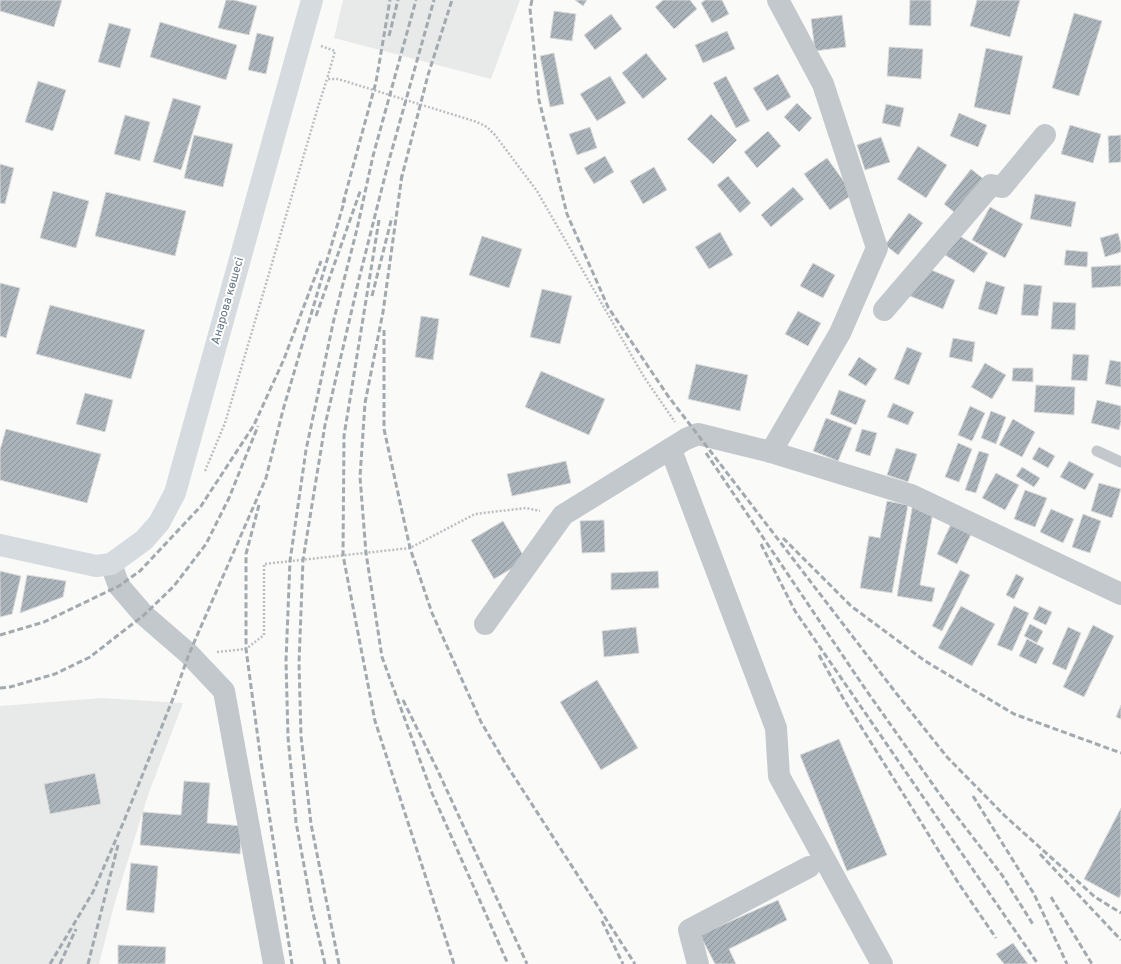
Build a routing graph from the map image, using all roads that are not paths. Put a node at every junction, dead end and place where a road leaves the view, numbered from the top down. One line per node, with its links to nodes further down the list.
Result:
1 (312, 0): 10 (street, Анарова көшесі)
2 (778, 0): 4 (street)
3 (1045, 135): 4 (street)
4 (858, 291): 7 (street)
5 (678, 445): 7 (street); 12 (street); 16 (street)
6 (1097, 451): 8 (lane)
7 (772, 452): 11 (street)
8 (1121, 462)
9 (0, 545): 10 (street)
10 (104, 565): 14 (street)
11 (1121, 594)
12 (485, 624)
13 (809, 867): 15 (street)
14 (274, 964)
15 (698, 964)
16 (882, 964)

